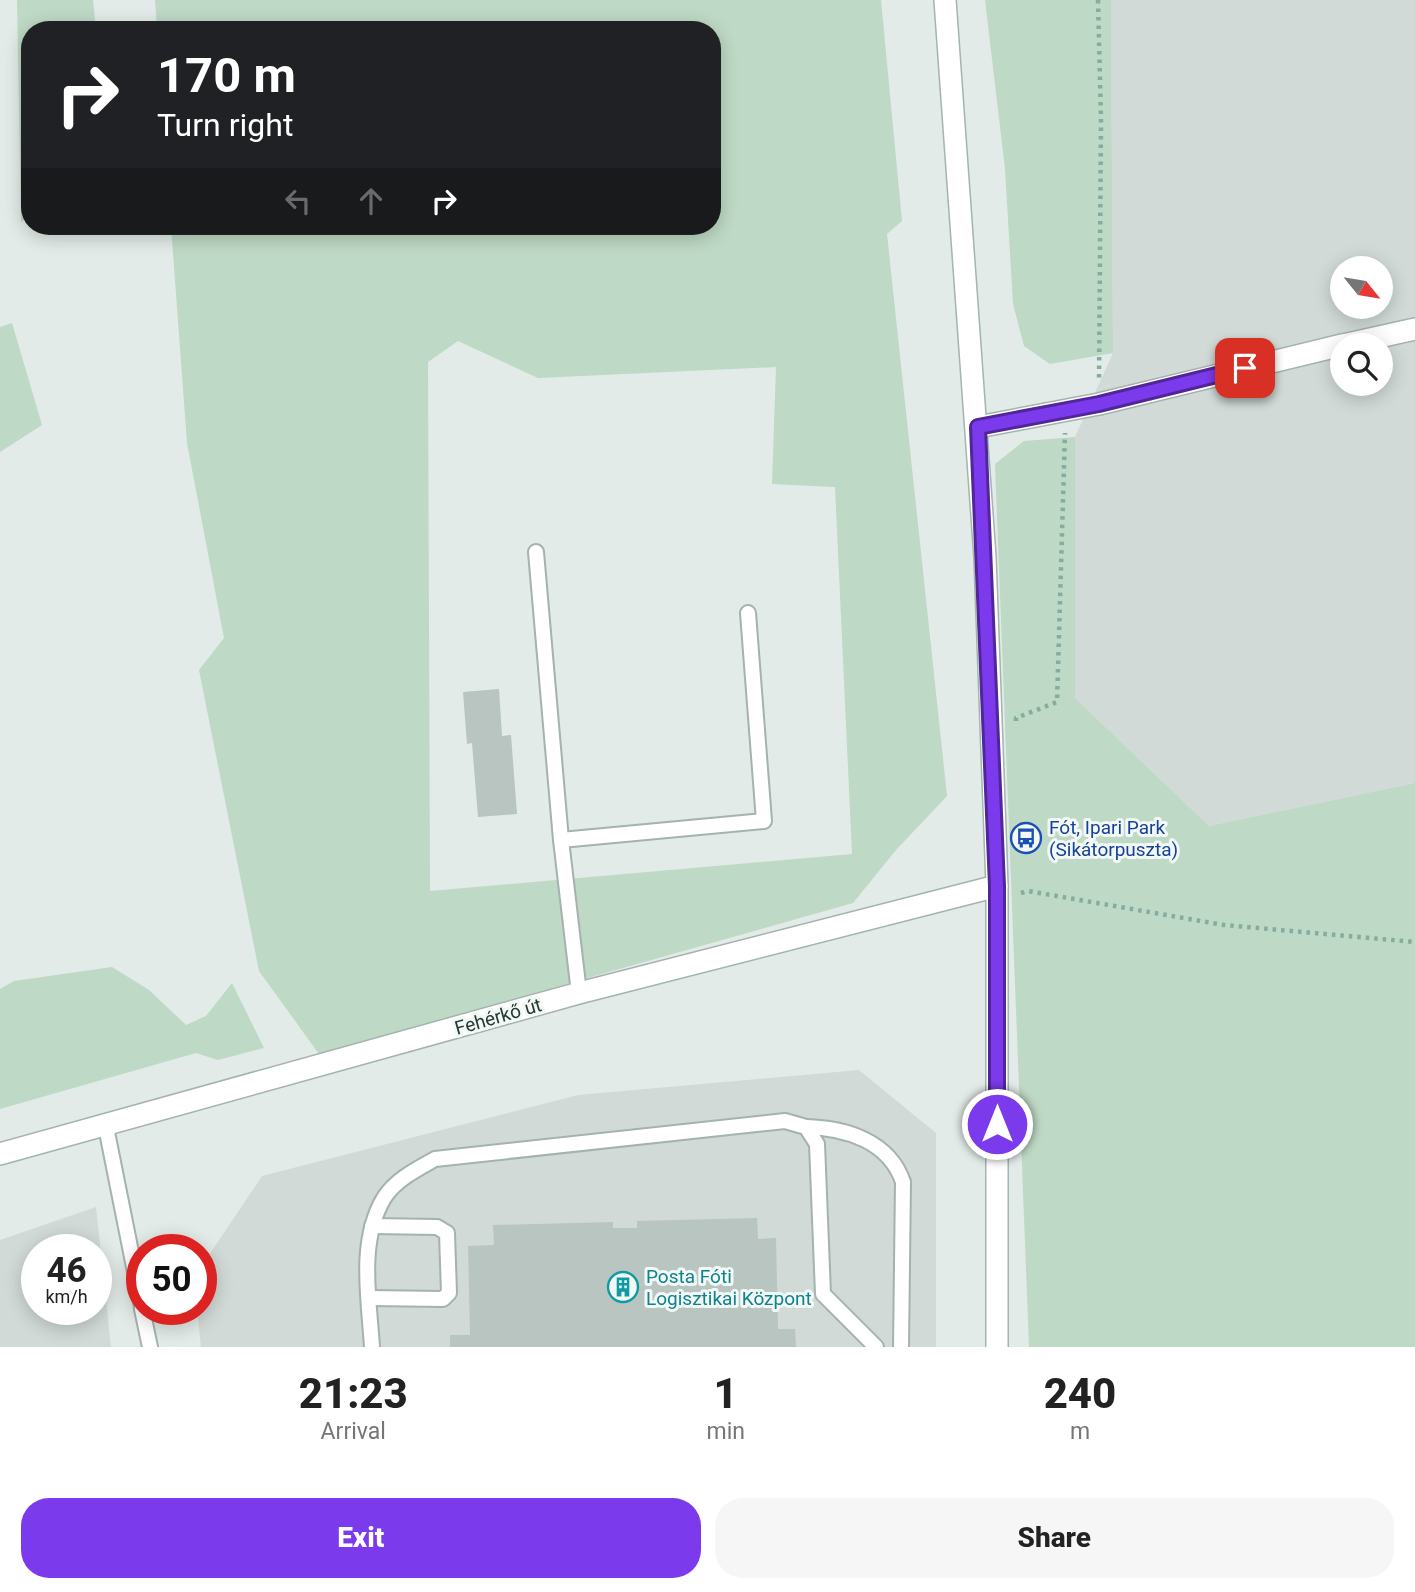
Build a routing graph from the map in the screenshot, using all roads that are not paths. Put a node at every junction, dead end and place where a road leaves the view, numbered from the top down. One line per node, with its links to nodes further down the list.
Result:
1 (945, 0): 5 (street)
2 (1415, 329): 3 (street)
3 (1393, 334)
4 (1330, 348): 5 (street)
5 (978, 427): 9 (street)
6 (536, 552): 8 (lane)
7 (748, 613): 8 (lane)
8 (561, 840): 10 (lane)
9 (997, 893): 10 (street, Fehérkő út); 22 (street)
10 (579, 993): 11 (street, Fehérkő út)
11 (106, 1127): 13 (street, Fehérkő út); 15 (lane)
12 (806, 1127): 14 (lane); 20 (lane); 21 (lane)
13 (0, 1154)
14 (372, 1226): 16 (lane); 16 (lane)
15 (127, 1234)
16 (369, 1298): 19 (lane)
17 (145, 1325): 18 (lane)
18 (150, 1347)
19 (372, 1347)
20 (876, 1347)
21 (901, 1347)
22 (997, 1347)

